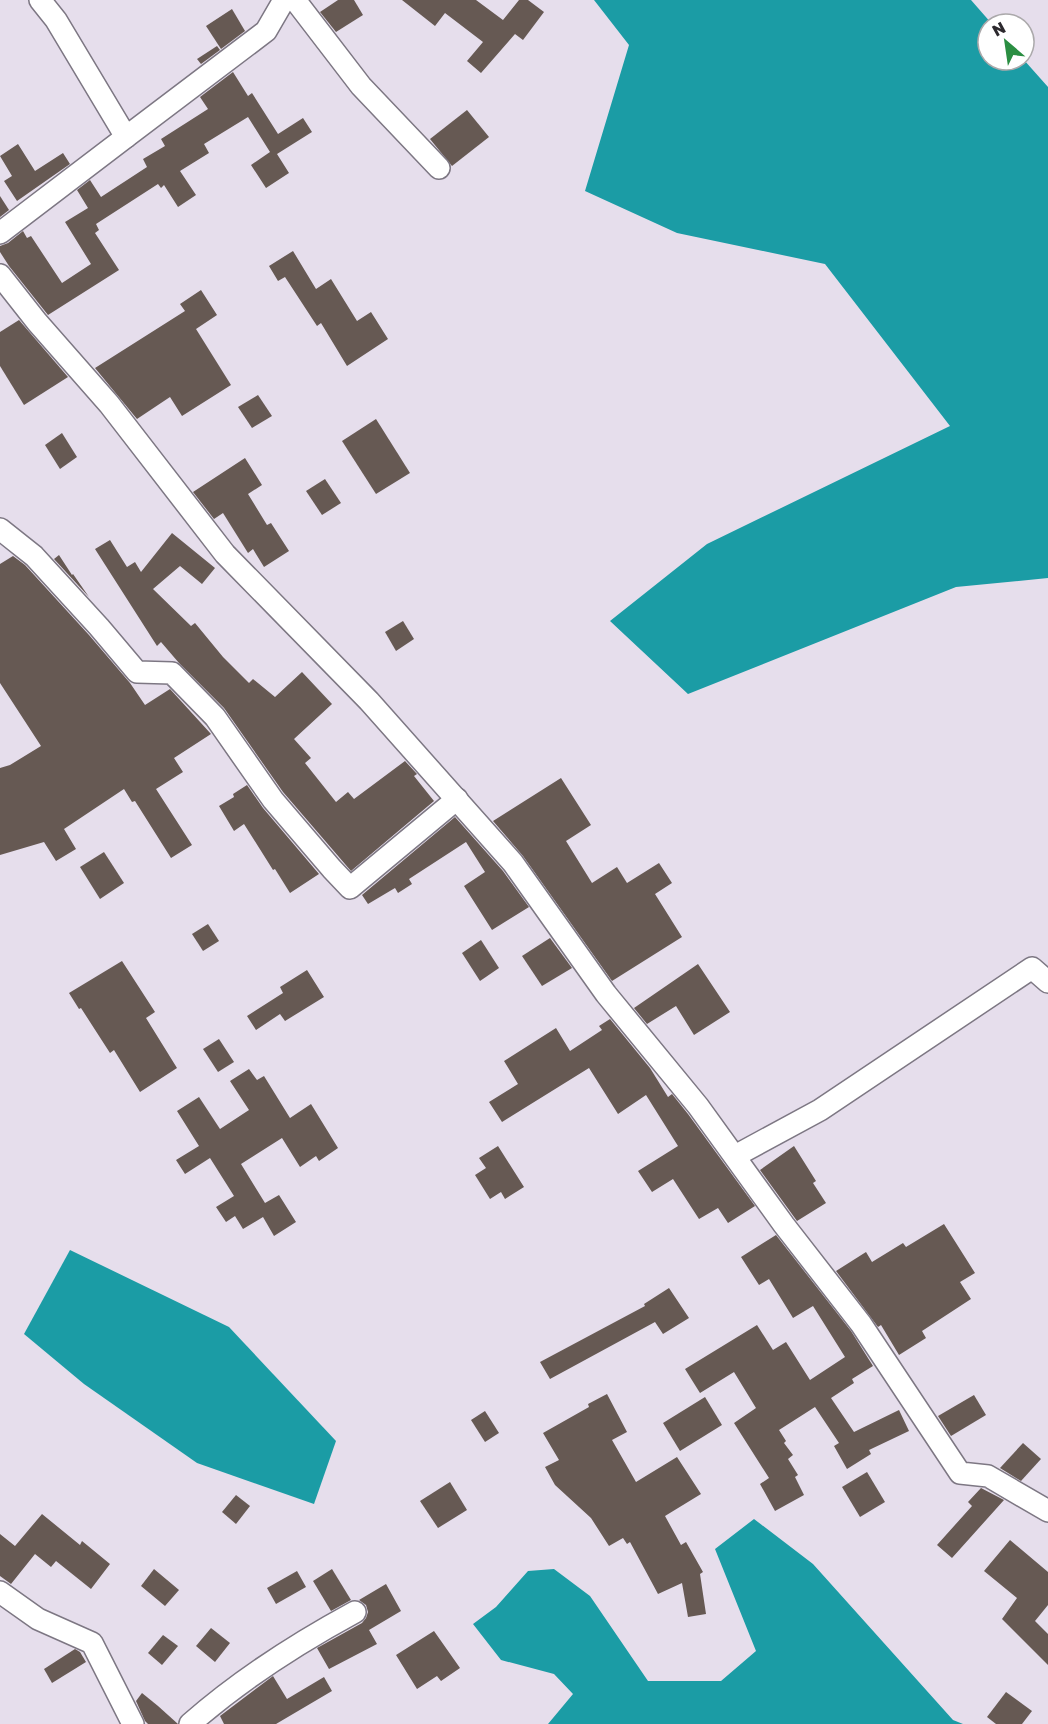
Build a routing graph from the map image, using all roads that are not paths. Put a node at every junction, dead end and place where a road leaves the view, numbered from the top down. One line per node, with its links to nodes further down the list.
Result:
1 (40, 0): 4 (street)
2 (284, 0): 4 (street)
3 (295, 0): 5 (street)
4 (126, 136): 6 (street)
5 (439, 168)
6 (0, 233)
7 (0, 275): 9 (street)
8 (0, 529): 9 (street)
9 (457, 800): 11 (street)
10 (1048, 982): 11 (street)
11 (735, 1156): 12 (street)
12 (1048, 1511)
13 (0, 1592): 15 (street)
14 (355, 1612): 16 (street)
15 (133, 1724)
16 (190, 1724)

